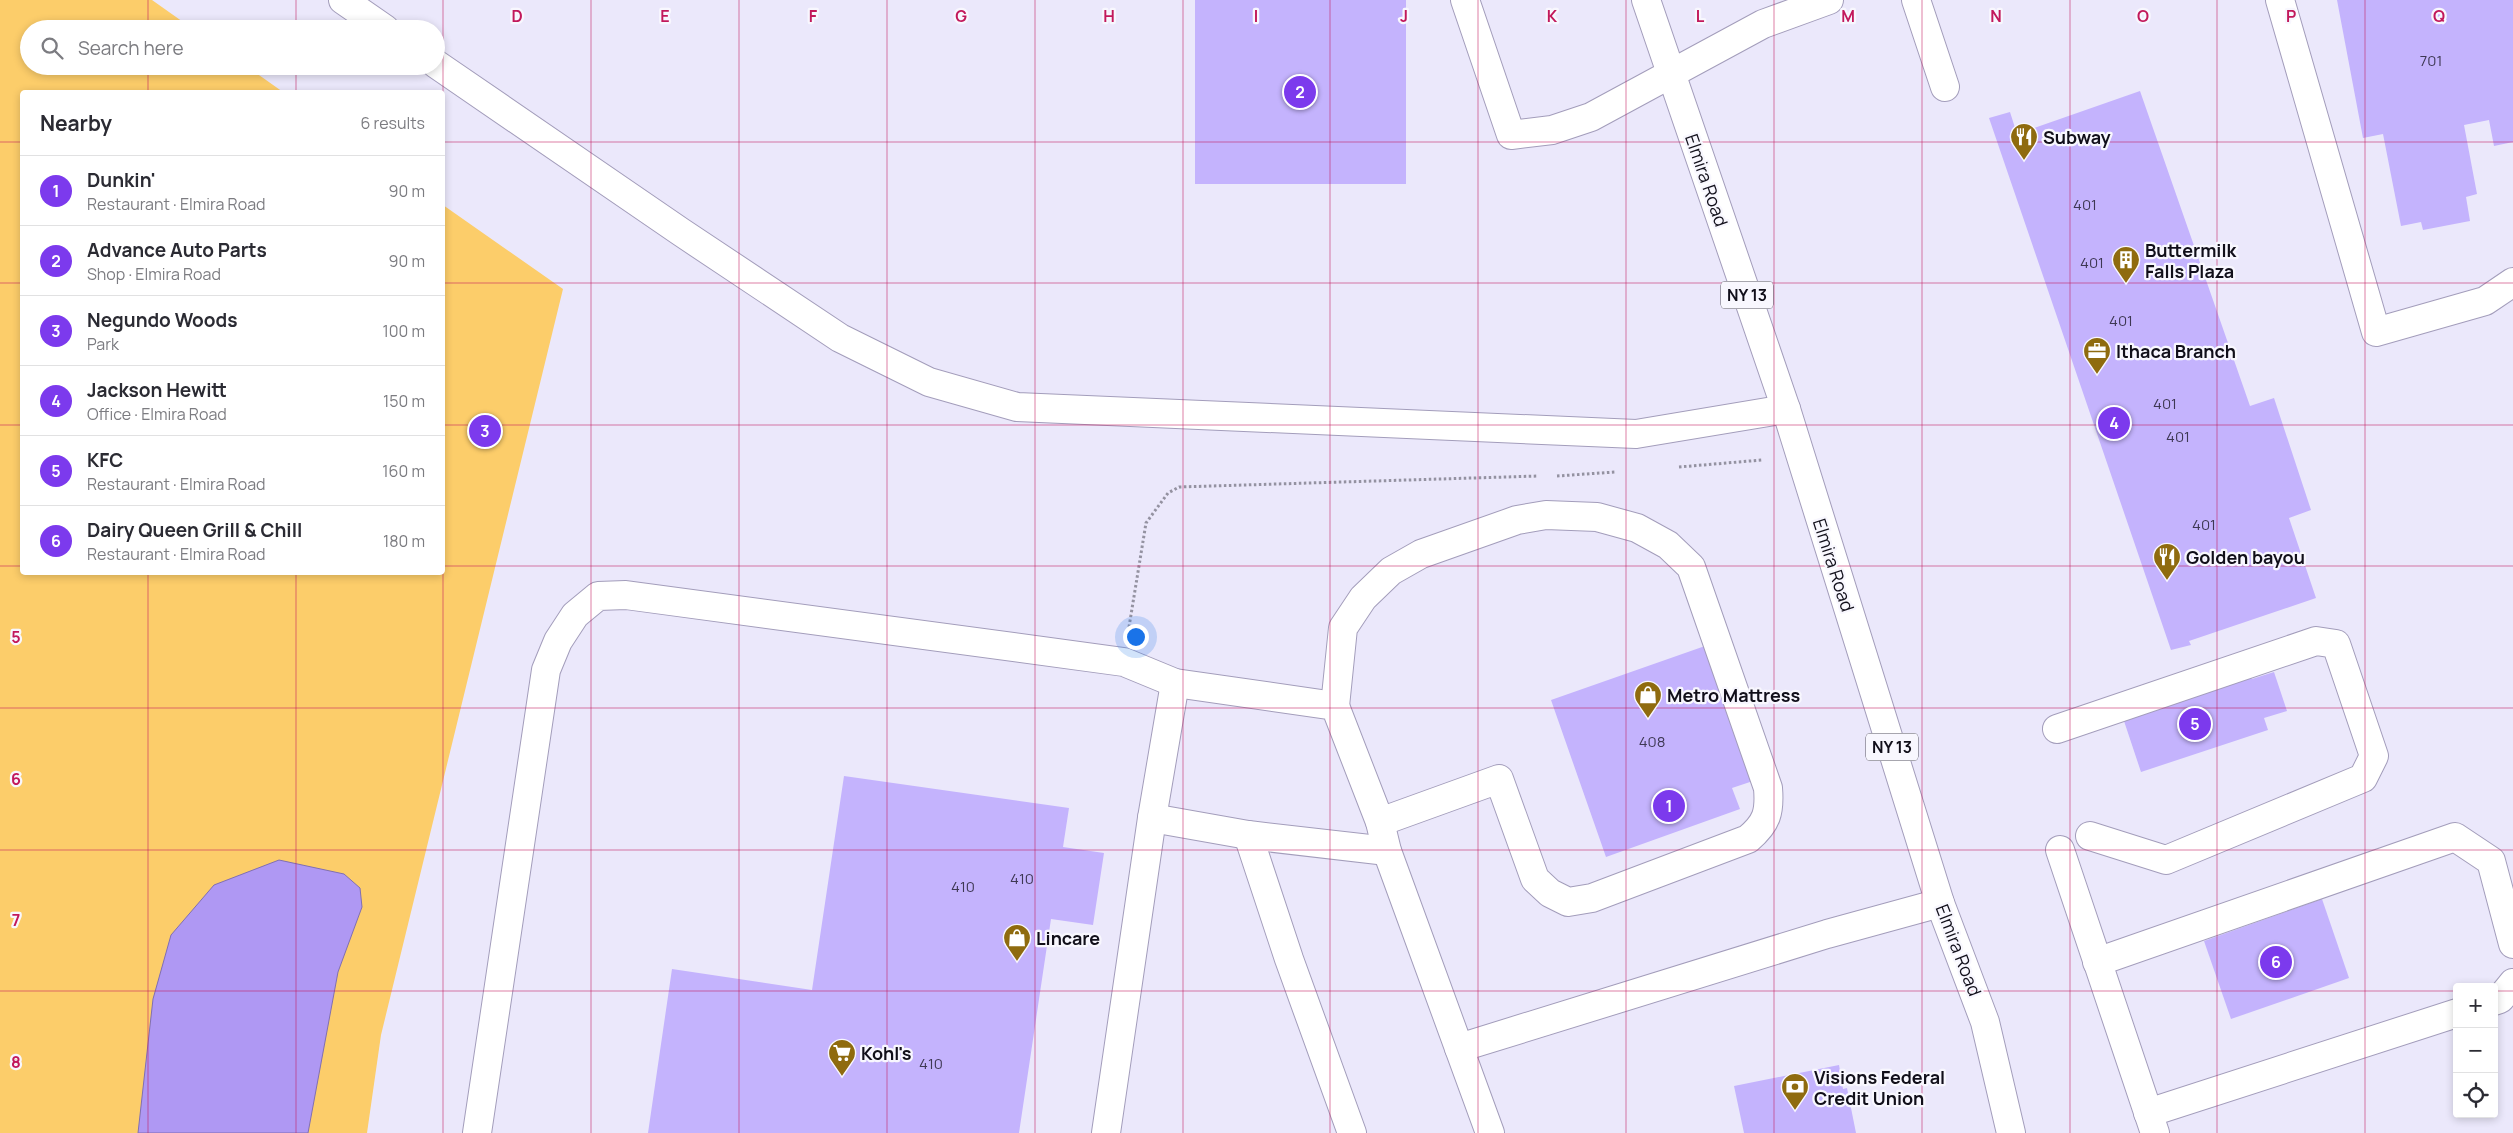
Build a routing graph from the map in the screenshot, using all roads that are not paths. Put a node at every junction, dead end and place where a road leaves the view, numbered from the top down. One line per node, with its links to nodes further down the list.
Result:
1 (343, 0): 7 (main road)
2 (1465, 0): 9 (main road)
3 (1646, 0): 9 (main road, Elmira Road / NY 13)
4 (1829, 0): 9 (main road)
5 (1916, 0): 10 (main road)
6 (2280, 0): 11 (main road)
7 (372, 20)
8 (445, 70): 12 (main road)
9 (1671, 73): 12 (main road, Elmira Road / NY 13)
10 (1945, 87)
11 (2513, 282)
12 (1786, 409): 22 (main road, Elmira Road / NY 13)
13 (1176, 683): 14 (main road); 16 (main road); 30 (main road)
14 (1335, 706): 17 (main road); 17 (main road)
15 (2057, 729): 19 (main road)
16 (1152, 818): 18 (main road); 31 (main road)
17 (1380, 822): 21 (main road)
18 (1248, 835): 21 (main road); 32 (main road)
19 (2090, 836)
20 (2060, 850): 24 (main road)
21 (1387, 851): 28 (main road)
22 (1940, 903): 28 (main road); 34 (main road, Elmira Road / NY 13)
23 (2513, 944): 24 (main road)
24 (2097, 962): 29 (main road)
25 (2513, 983): 26 (main road)
26 (2498, 1000)
27 (2453, 1014): 29 (main road)
28 (1459, 1048): 33 (main road)
29 (2151, 1123)
30 (477, 1133)
31 (1106, 1133)
32 (1352, 1133)
33 (1490, 1133)
34 (2010, 1133)

